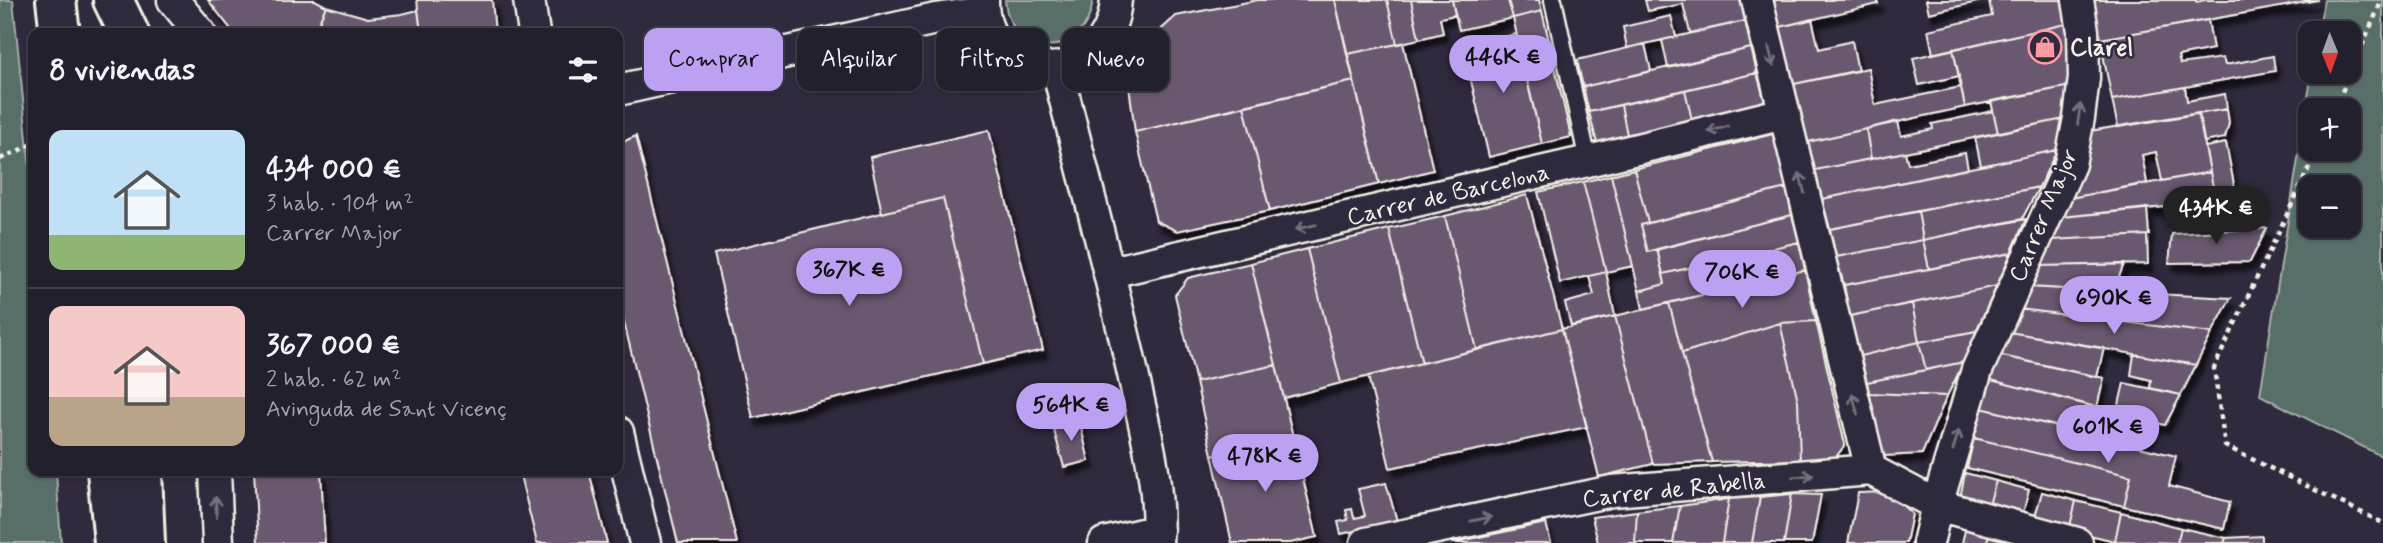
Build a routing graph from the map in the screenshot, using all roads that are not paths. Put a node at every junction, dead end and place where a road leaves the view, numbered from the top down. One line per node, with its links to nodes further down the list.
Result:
1 (56, 0): 10 (street)
2 (113, 0): 11 (street)
3 (173, 0): 12 (street)
4 (529, 0): 13 (street)
5 (1116, 0): 14 (street)
6 (1553, 0): 17 (lane)
7 (1757, 0): 16 (street, one-way to 16)
8 (2078, 0): 24 (street, Carrer Major, one-way to 8)
9 (983, 6): 14 (street); 15 (street)
10 (59, 28)
11 (127, 28)
12 (196, 28)
13 (533, 28)
14 (1057, 68): 18 (street)
15 (623, 89)
16 (1784, 113): 17 (street, Carrer de Barcelona, one-way to 17); 20 (street, one-way to 16)
17 (1588, 161): 18 (street, Carrer de Barcelona, one-way to 18)
18 (1111, 272): 25 (street)
19 (623, 453): 29 (street)
20 (1871, 470): 24 (street); 31 (street, Carrer de Rabella, one-way to 20)
21 (107, 476): 26 (street)
22 (142, 476): 27 (street)
23 (215, 476): 28 (street, one-way to 23)
24 (1937, 505): 32 (street, Carrer Major); 33 (street)
25 (1158, 536): 30 (street)
26 (114, 543)
27 (145, 543)
28 (218, 543)
29 (645, 543)
30 (1104, 543)
31 (1366, 543)
32 (1928, 543)
33 (2077, 543)

